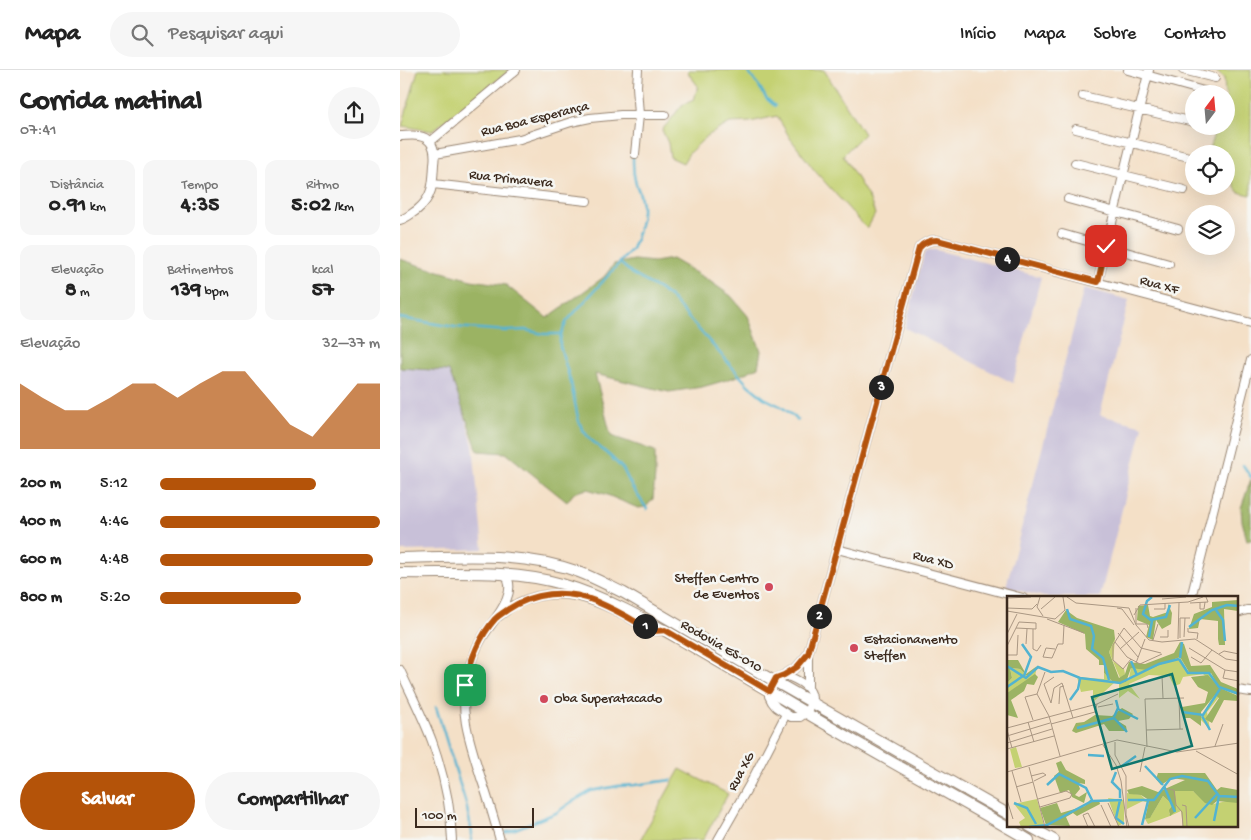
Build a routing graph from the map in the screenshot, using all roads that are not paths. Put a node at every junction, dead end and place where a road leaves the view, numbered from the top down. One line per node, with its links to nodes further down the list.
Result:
1 (516, 70): 15 (street)
2 (638, 70): 10 (street)
3 (1128, 70): 5 (street)
4 (1183, 70): 6 (street)
5 (1148, 72): 7 (street); 9 (street)
6 (1215, 78)
7 (1187, 85)
8 (1083, 96): 9 (street)
9 (1139, 109): 12 (street); 16 (street)
10 (639, 115): 11 (street, Rua Boa Esperança); 17 (street, Rua Boa Esperança); 18 (street)
11 (665, 115)
12 (1185, 120)
13 (1076, 129): 16 (street)
14 (400, 136): 15 (street)
15 (430, 142): 17 (street)
16 (1131, 142): 19 (street); 21 (street)
17 (435, 154): 22 (street)
18 (635, 154)
19 (1185, 156)
20 (1075, 163): 21 (street)
21 (1122, 176): 23 (street); 26 (street)
22 (433, 184): 25 (street, Rua Primavera); 27 (street)
23 (1184, 190)
24 (1068, 199): 26 (street)
25 (587, 201)
26 (1114, 211): 28 (street); 30 (street)
27 (400, 220)
28 (1178, 230)
29 (1062, 234): 30 (street)
30 (1106, 246): 31 (street); 32 (street)
31 (1169, 264)
32 (1098, 282): 33 (street, Rua XF); 35 (street, Rua XF)
33 (1251, 323)
34 (1251, 360): 41 (street)
35 (837, 549): 40 (street, Rua XD); 46 (street, Rua XF)
36 (494, 557): 37 (main road, Rodovia ES-010); 39 (main road); 49 (main road, Rodovia ES-010)
37 (400, 558)
38 (400, 573): 39 (main road, Rodovia ES-010)
39 (505, 574): 44 (street); 45 (main road, Rodovia ES-010)
40 (1015, 596)
41 (1191, 596)
42 (1251, 610): 43 (street)
43 (1238, 613)
44 (497, 617): 45 (street); 61 (street)
45 (665, 630): 49 (main road, Rodovia ES-010)
46 (808, 654): 48 (street); 50 (street, Rua XF)
47 (400, 670): 60 (street)
48 (784, 675): 49 (street); 50 (street)
49 (772, 686): 53 (main road, Rodovia ES-010); 54 (main road, Rodovia ES-010); 55 (street)
50 (808, 688): 53 (street, Rua XF)
51 (1238, 690): 52 (street)
52 (1251, 692)
53 (812, 703): 54 (street); 56 (main road, Rodovia ES-010)
54 (806, 713): 55 (street); 57 (main road, Rodovia ES-010)
55 (786, 714): 62 (street, Rua XG)
56 (1007, 813)
57 (1007, 827)
58 (1008, 828): 63 (main road, Rodovia ES-010)
59 (1033, 828): 64 (main road)
60 (452, 840)
61 (500, 840)
62 (718, 840)
63 (1029, 840)
64 (1054, 840)

